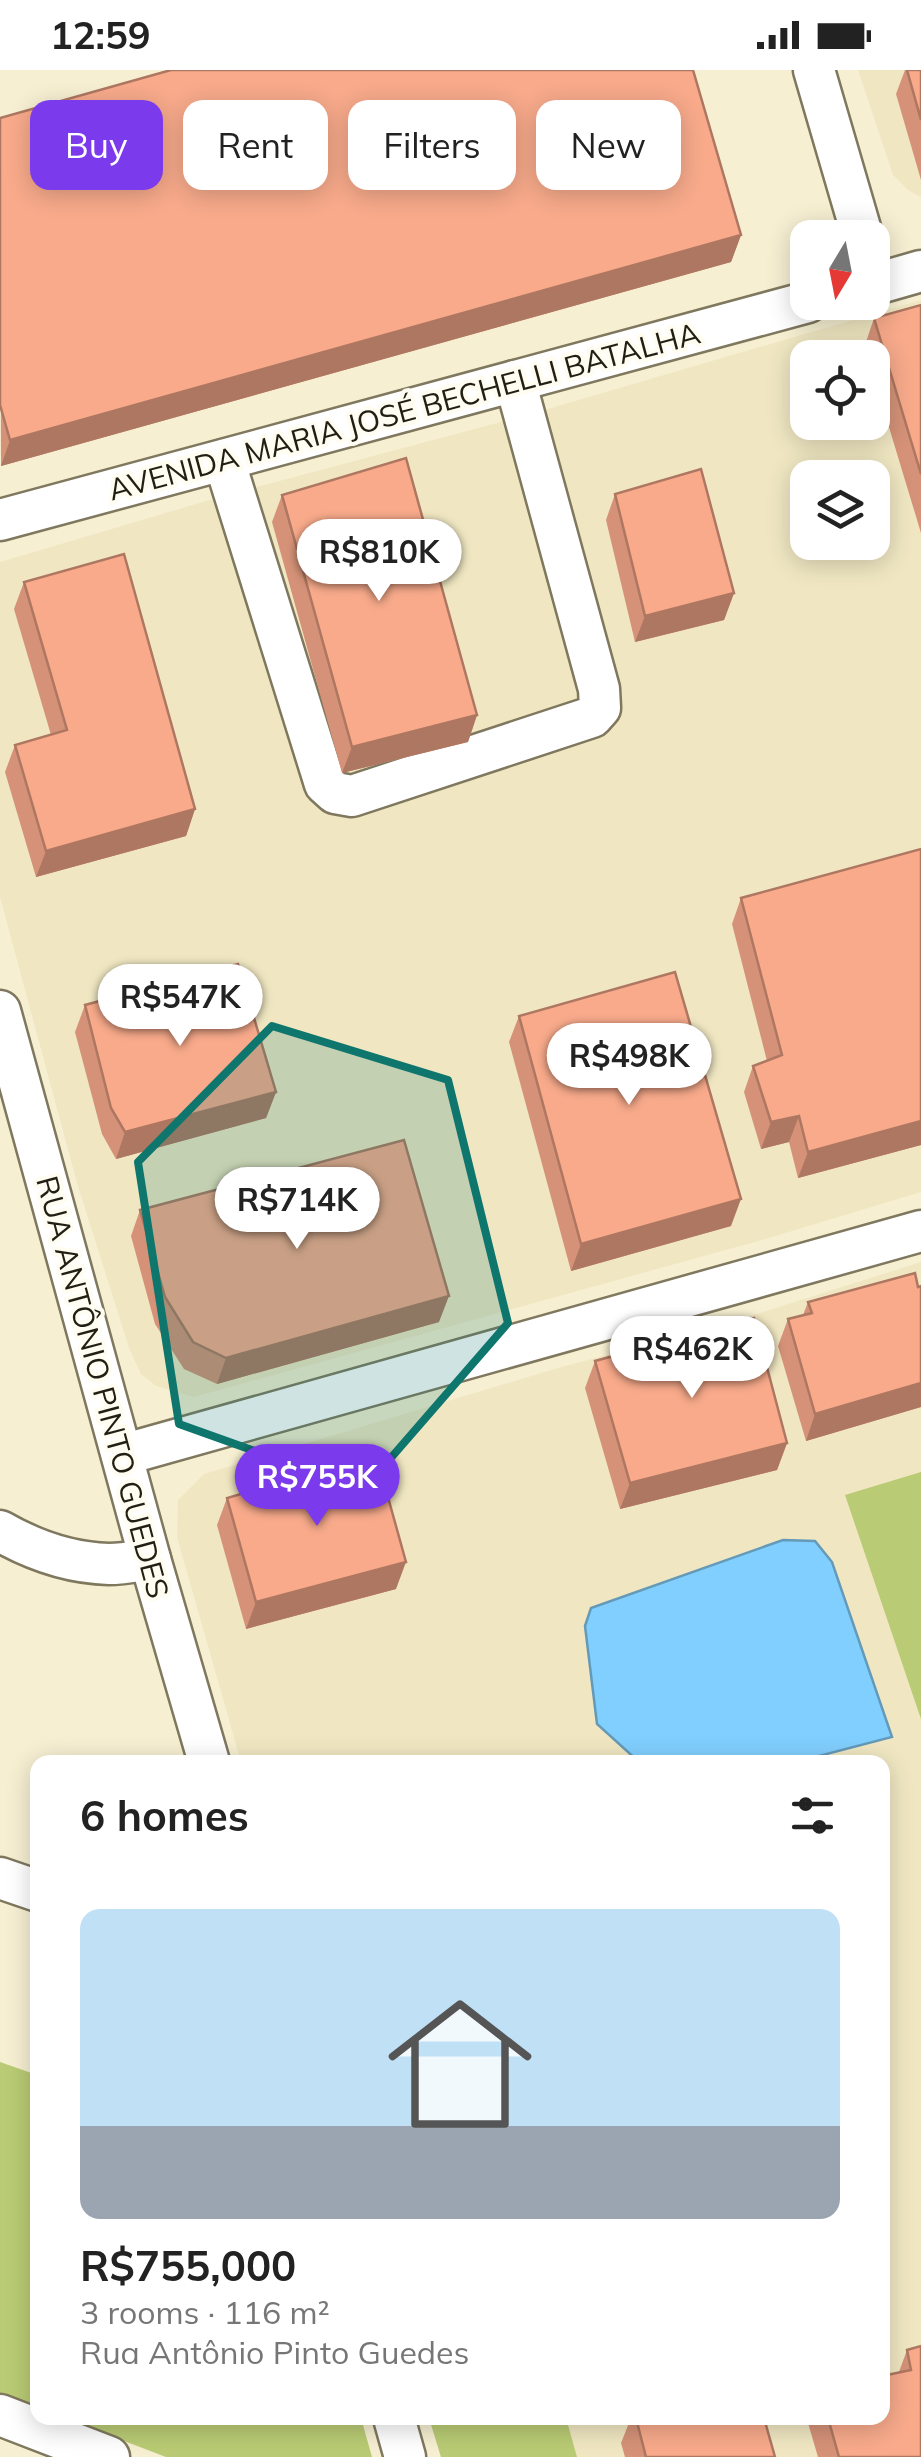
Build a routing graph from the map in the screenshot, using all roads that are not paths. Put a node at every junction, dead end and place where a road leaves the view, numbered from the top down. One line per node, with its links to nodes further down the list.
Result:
1 (814, 70): 2 (street)
2 (857, 220)
3 (921, 271): 4 (street)
4 (890, 277)
5 (790, 307): 6 (street, AVENIDA MARIA JOSÉ BECHELLI BATALHA)
6 (516, 381): 7 (street, AVENIDA MARIA JOSÉ BECHELLI BATALHA); 7 (street)
7 (224, 460): 8 (street, AVENIDA MARIA JOSÉ BECHELLI BATALHA)
8 (0, 520)
9 (0, 1010): 11 (street, RUA ANTÔNIO PINTO GUEDES)
10 (921, 1230): 11 (street)
11 (122, 1455): 13 (street, RUA ANTÔNIO PINTO GUEDES)
12 (0, 1531): 13 (street)
13 (150, 1559): 14 (street, RUA ANTÔNIO PINTO GUEDES)
14 (207, 1755)
15 (0, 1878): 16 (street)
16 (30, 1889)
17 (0, 2415): 19 (street)
18 (396, 2425): 20 (street)
19 (109, 2457)
20 (405, 2457)

